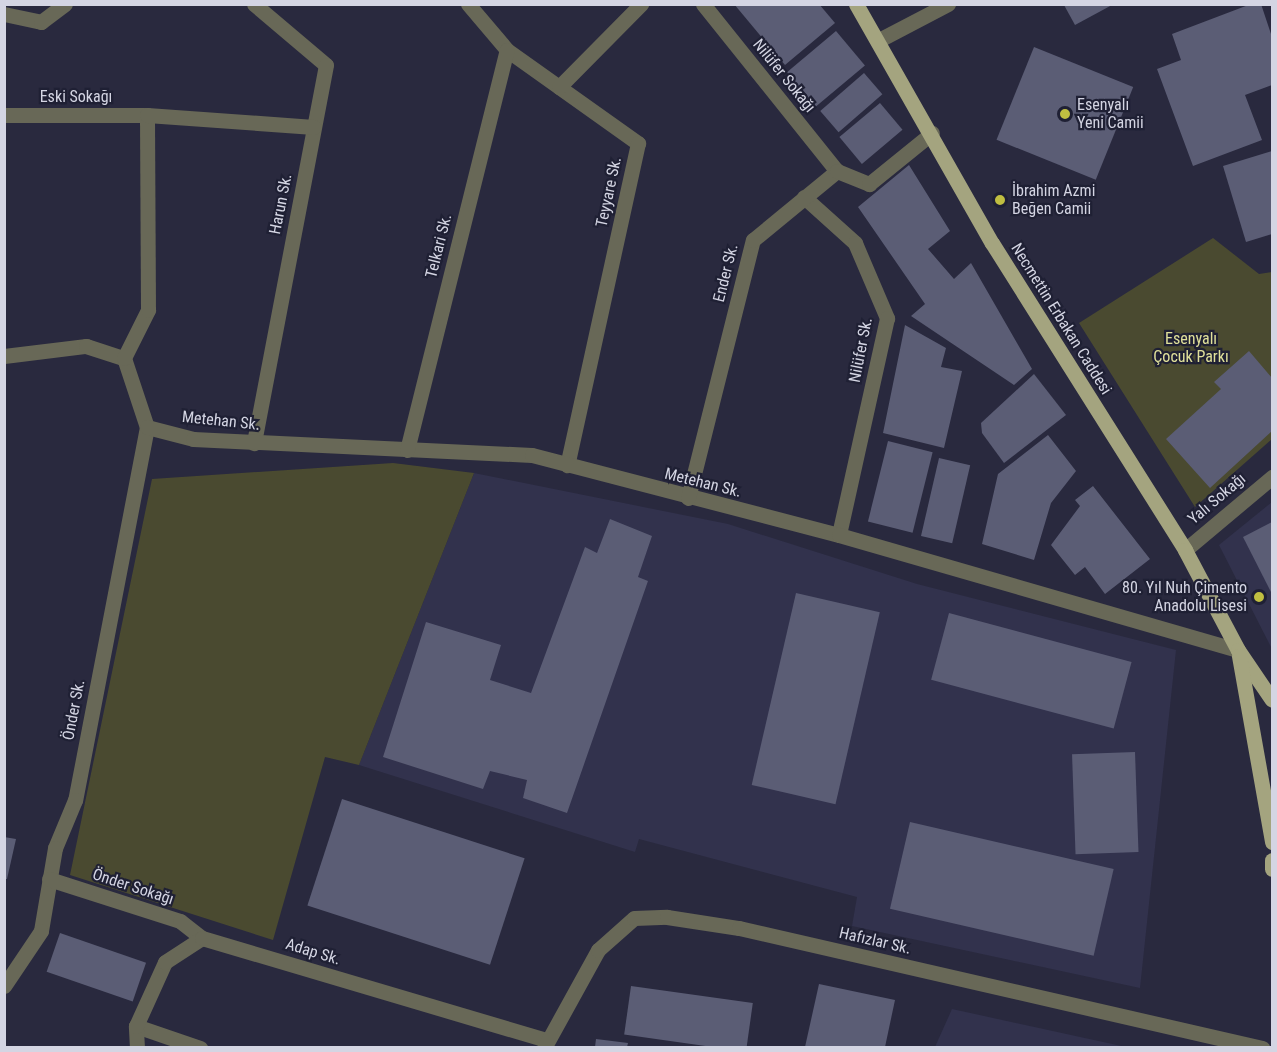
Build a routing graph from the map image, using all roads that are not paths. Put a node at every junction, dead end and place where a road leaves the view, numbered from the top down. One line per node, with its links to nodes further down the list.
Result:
1 (65, 4): 8 (street)
2 (254, 4): 14 (street, Harun Sk.)
3 (468, 4): 10 (street, Teyyare Sk.)
4 (642, 4): 11 (street)
5 (703, 4): 16 (street, Nilüfer Sokağı)
6 (856, 4): 9 (main road, Necmettin Erbakan Caddesi)
7 (948, 4): 9 (street)
8 (4, 14)
9 (879, 40): 15 (main road, Necmettin Erbakan Caddesi)
10 (507, 50): 11 (street, Teyyare Sk.); 22 (street, Telkari Sk.)
11 (559, 87): 23 (street, Teyyare Sk.)
12 (4, 115): 13 (street, Eski Sokağı)
13 (147, 115): 14 (street, Eski Sokağı); 19 (street)
14 (314, 127): 21 (street, Harun Sk.)
15 (932, 133): 16 (street); 27 (main road, Necmettin Erbakan Caddesi)
16 (837, 171): 17 (street, Ender Sk.)
17 (804, 197): 25 (street, Ender Sk.); 26 (street, Nilüfer Sk.)
18 (4, 356): 19 (street)
19 (124, 358): 20 (street)
20 (147, 428): 21 (street, Metehan Sk.); 33 (street, Önder Sk.)
21 (254, 442): 22 (street, Metehan Sk.)
22 (406, 450): 23 (street, Metehan Sk.)
23 (567, 465): 25 (street, Metehan Sk.)
24 (1272, 477): 27 (street, Yalı Sokağı)
25 (688, 498): 26 (street, Metehan Sk.)
26 (839, 535): 28 (street, Metehan Sk.)
27 (1185, 549): 28 (main road, Necmettin Erbakan Caddesi)
28 (1238, 650): 29 (main road, Necmettin Erbakan Caddesi); 30 (main road, Necmettin Erbakan Caddesi)
29 (1272, 700)
30 (1272, 842)
31 (1272, 860): 32 (main road)
32 (1272, 869)
33 (49, 879): 34 (street, Önder Sokağı); 35 (street, Önder Sk.)
34 (202, 938): 36 (street); 37 (street, Adap Sk.)
35 (4, 986)
36 (136, 1026): 38 (street); 39 (street)
37 (544, 1043): 40 (street, Hafızlar Sk.)
38 (137, 1047)
39 (200, 1047)
40 (1262, 1047)

